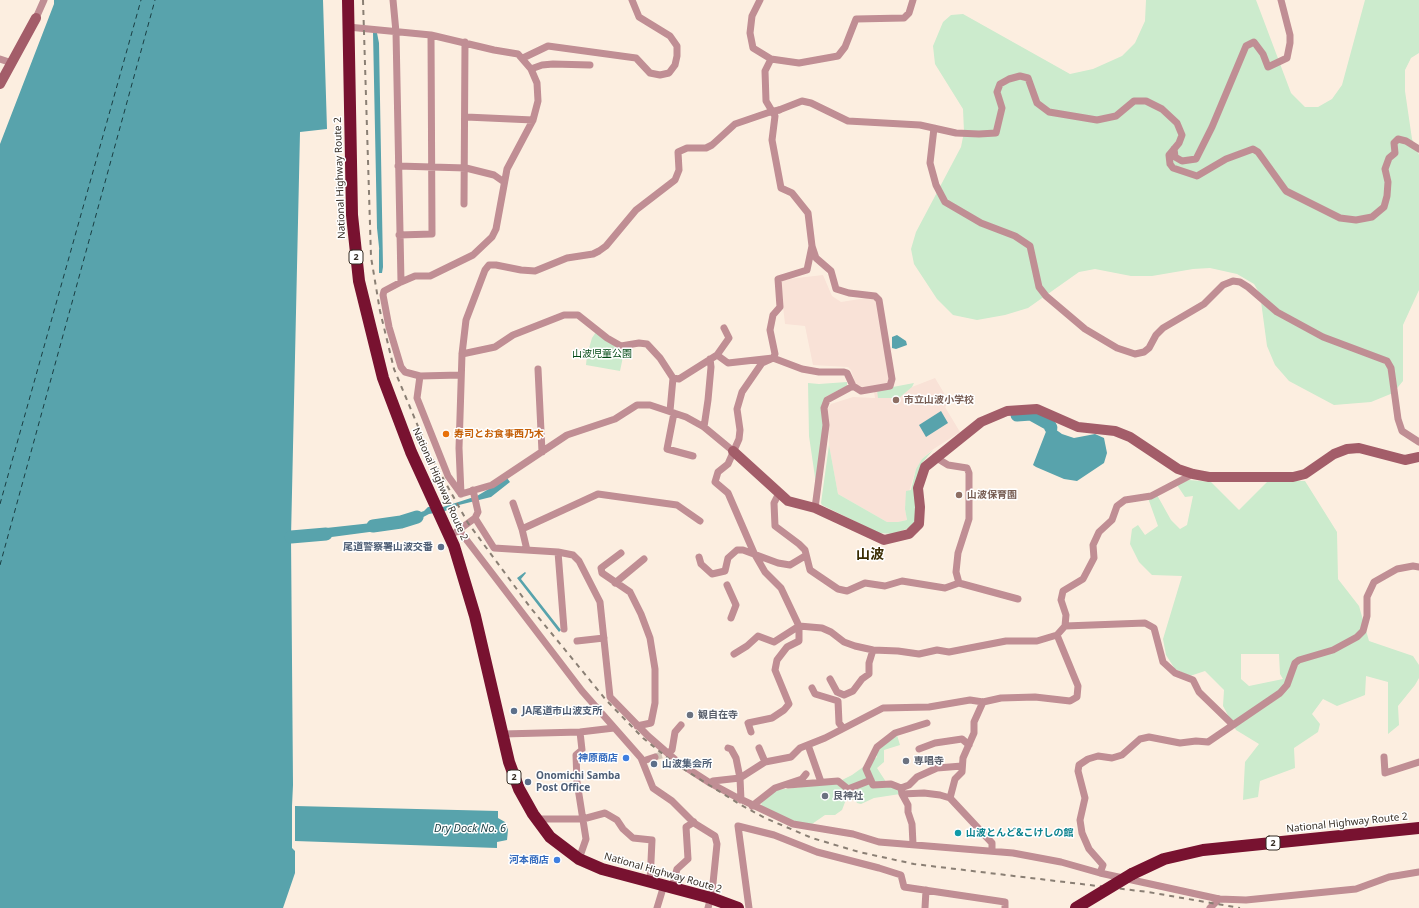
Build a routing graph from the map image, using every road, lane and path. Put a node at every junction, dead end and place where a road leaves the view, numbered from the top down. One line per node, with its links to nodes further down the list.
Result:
1 (44, 0): 8 (street)
2 (348, 0): 9 (highway, National Highway Route 2 / 2)
3 (393, 0): 10 (street)
4 (632, 0): 13 (street)
5 (760, 0): 15 (street)
6 (913, 0): 15 (street)
7 (1281, 0): 24 (street)
8 (36, 18): 16 (street)
9 (348, 27): 10 (street); 62 (highway, National Highway Route 2 / 2)
10 (396, 32): 11 (street); 25 (street)
11 (431, 35): 12 (street); 26 (street)
12 (466, 42): 13 (street); 20 (street)
13 (523, 58): 18 (street)
14 (0, 59): 16 (street)
15 (771, 59): 31 (street)
16 (12, 63): 19 (street)
17 (590, 65): 18 (street)
18 (531, 69): 21 (street)
19 (0, 84)
20 (466, 117): 21 (street); 27 (street)
21 (533, 120): 28 (street)
22 (934, 128): 24 (street); 36 (street, bridge); 47 (street)
23 (1419, 149): 24 (street)
24 (1174, 150)
25 (398, 166): 26 (street); 30 (street)
26 (431, 166): 27 (street); 30 (street)
27 (466, 168): 28 (street); 29 (street)
28 (504, 182): 34 (street)
29 (464, 204)
30 (399, 235): 34 (street)
31 (812, 246): 32 (street); 33 (street)
32 (809, 262): 33 (street); 38 (street)
33 (826, 266): 44 (street)
34 (401, 282): 42 (street)
35 (724, 328): 37 (street)
36 (462, 354): 41 (street); 43 (street)
37 (717, 355): 38 (street); 39 (street)
38 (773, 358): 44 (street); 48 (street)
39 (710, 359): 43 (street); 46 (street)
40 (538, 369): 49 (street)
41 (460, 375): 42 (street); 56 (street)
42 (420, 376): 56 (street)
43 (672, 378): 45 (street)
44 (853, 386): 58 (street)
45 (672, 412): 46 (street); 49 (street); 50 (street)
46 (704, 426): 48 (street)
47 (1419, 442)
48 (733, 450): 55 (street); 66 (street)
49 (542, 452): 54 (street)
50 (693, 456)
51 (935, 457): 53 (street); 58 (street); 72 (street)
52 (1419, 457): 53 (street)
53 (1193, 474): 77 (street)
54 (473, 490): 56 (street); 59 (street)
55 (779, 493): 58 (street); 68 (street)
56 (461, 494)
57 (513, 503): 61 (street)
58 (815, 508)
59 (475, 518): 62 (street); 63 (street)
60 (700, 521): 61 (street)
61 (522, 529): 63 (street)
62 (455, 532): 91 (street); 95 (highway, National Highway Route 2 / 2)
63 (527, 550): 64 (street)
64 (558, 552): 78 (street); 80 (street)
65 (621, 553): 71 (street)
66 (754, 553): 67 (street); 68 (street); 76 (street)
67 (699, 556)
68 (805, 556): 72 (street)
69 (644, 559): 71 (street)
70 (1419, 567): 89 (street)
71 (615, 582): 90 (street)
72 (959, 583): 74 (street)
73 (727, 585): 75 (street)
74 (1018, 599)
75 (731, 618)
76 (799, 626): 82 (street); 83 (street); 94 (street)
77 (1065, 626): 79 (street); 89 (street)
78 (564, 629)
79 (1057, 634): 82 (street); 86 (street)
80 (604, 638): 81 (street); 90 (street)
81 (577, 641)
82 (873, 650): 84 (street)
83 (734, 654)
84 (830, 679)
85 (812, 688): 92 (street)
86 (983, 702): 92 (street); 97 (street)
87 (927, 723): 110 (street)
88 (681, 725): 101 (street)
89 (1233, 725): 126 (street)
90 (637, 726): 101 (street)
91 (614, 728): 93 (street); 104 (street)
92 (843, 728): 96 (street)
93 (580, 732): 95 (street); 118 (street)
94 (751, 732)
95 (503, 734): 120 (highway, National Highway Route 2 / 2)
96 (808, 745): 105 (street); 111 (street)
97 (969, 745): 100 (street); 107 (street)
98 (728, 748): 109 (street)
99 (759, 748): 105 (street)
100 (919, 749)
101 (668, 753): 112 (street)
102 (1384, 756): 106 (street)
103 (655, 757): 104 (street)
104 (642, 761): 119 (street)
105 (765, 762): 109 (street)
106 (1419, 762)
107 (962, 766): 114 (street); 115 (street)
108 (806, 774): 113 (street)
109 (740, 778): 112 (street); 116 (street)
110 (871, 780): 111 (street); 114 (street)
111 (821, 782): 113 (street)
112 (710, 783): 116 (street)
113 (788, 785): 117 (street)
114 (901, 791): 115 (street); 122 (street)
115 (950, 798): 123 (street)
116 (741, 800): 117 (street)
117 (752, 806): 122 (street)
118 (583, 819): 120 (street); 124 (street); 127 (street)
119 (694, 822): 128 (street); 131 (street)
120 (541, 826): 124 (highway, National Highway Route 2 / 2)
121 (1419, 828): 137 (highway, National Highway Route 2 / 2, bridge)
122 (913, 844): 123 (street)
123 (992, 851): 126 (street)
124 (579, 859): 127 (highway, National Highway Route 2 / 2)
125 (1419, 872): 130 (street)
126 (1100, 873): 130 (street)
127 (650, 882): 128 (highway, National Highway Route 2 / 2)
128 (668, 886): 131 (highway, National Highway Route 2 / 2); 132 (street)
129 (926, 890): 134 (street); 135 (street); 136 (street)
130 (1219, 899): 138 (street)
131 (710, 903): 133 (highway, National Highway Route 2 / 2)
132 (657, 908)
133 (738, 908)
134 (749, 908)
135 (925, 908)
136 (1005, 908)
137 (1076, 908)
138 (1210, 908)

